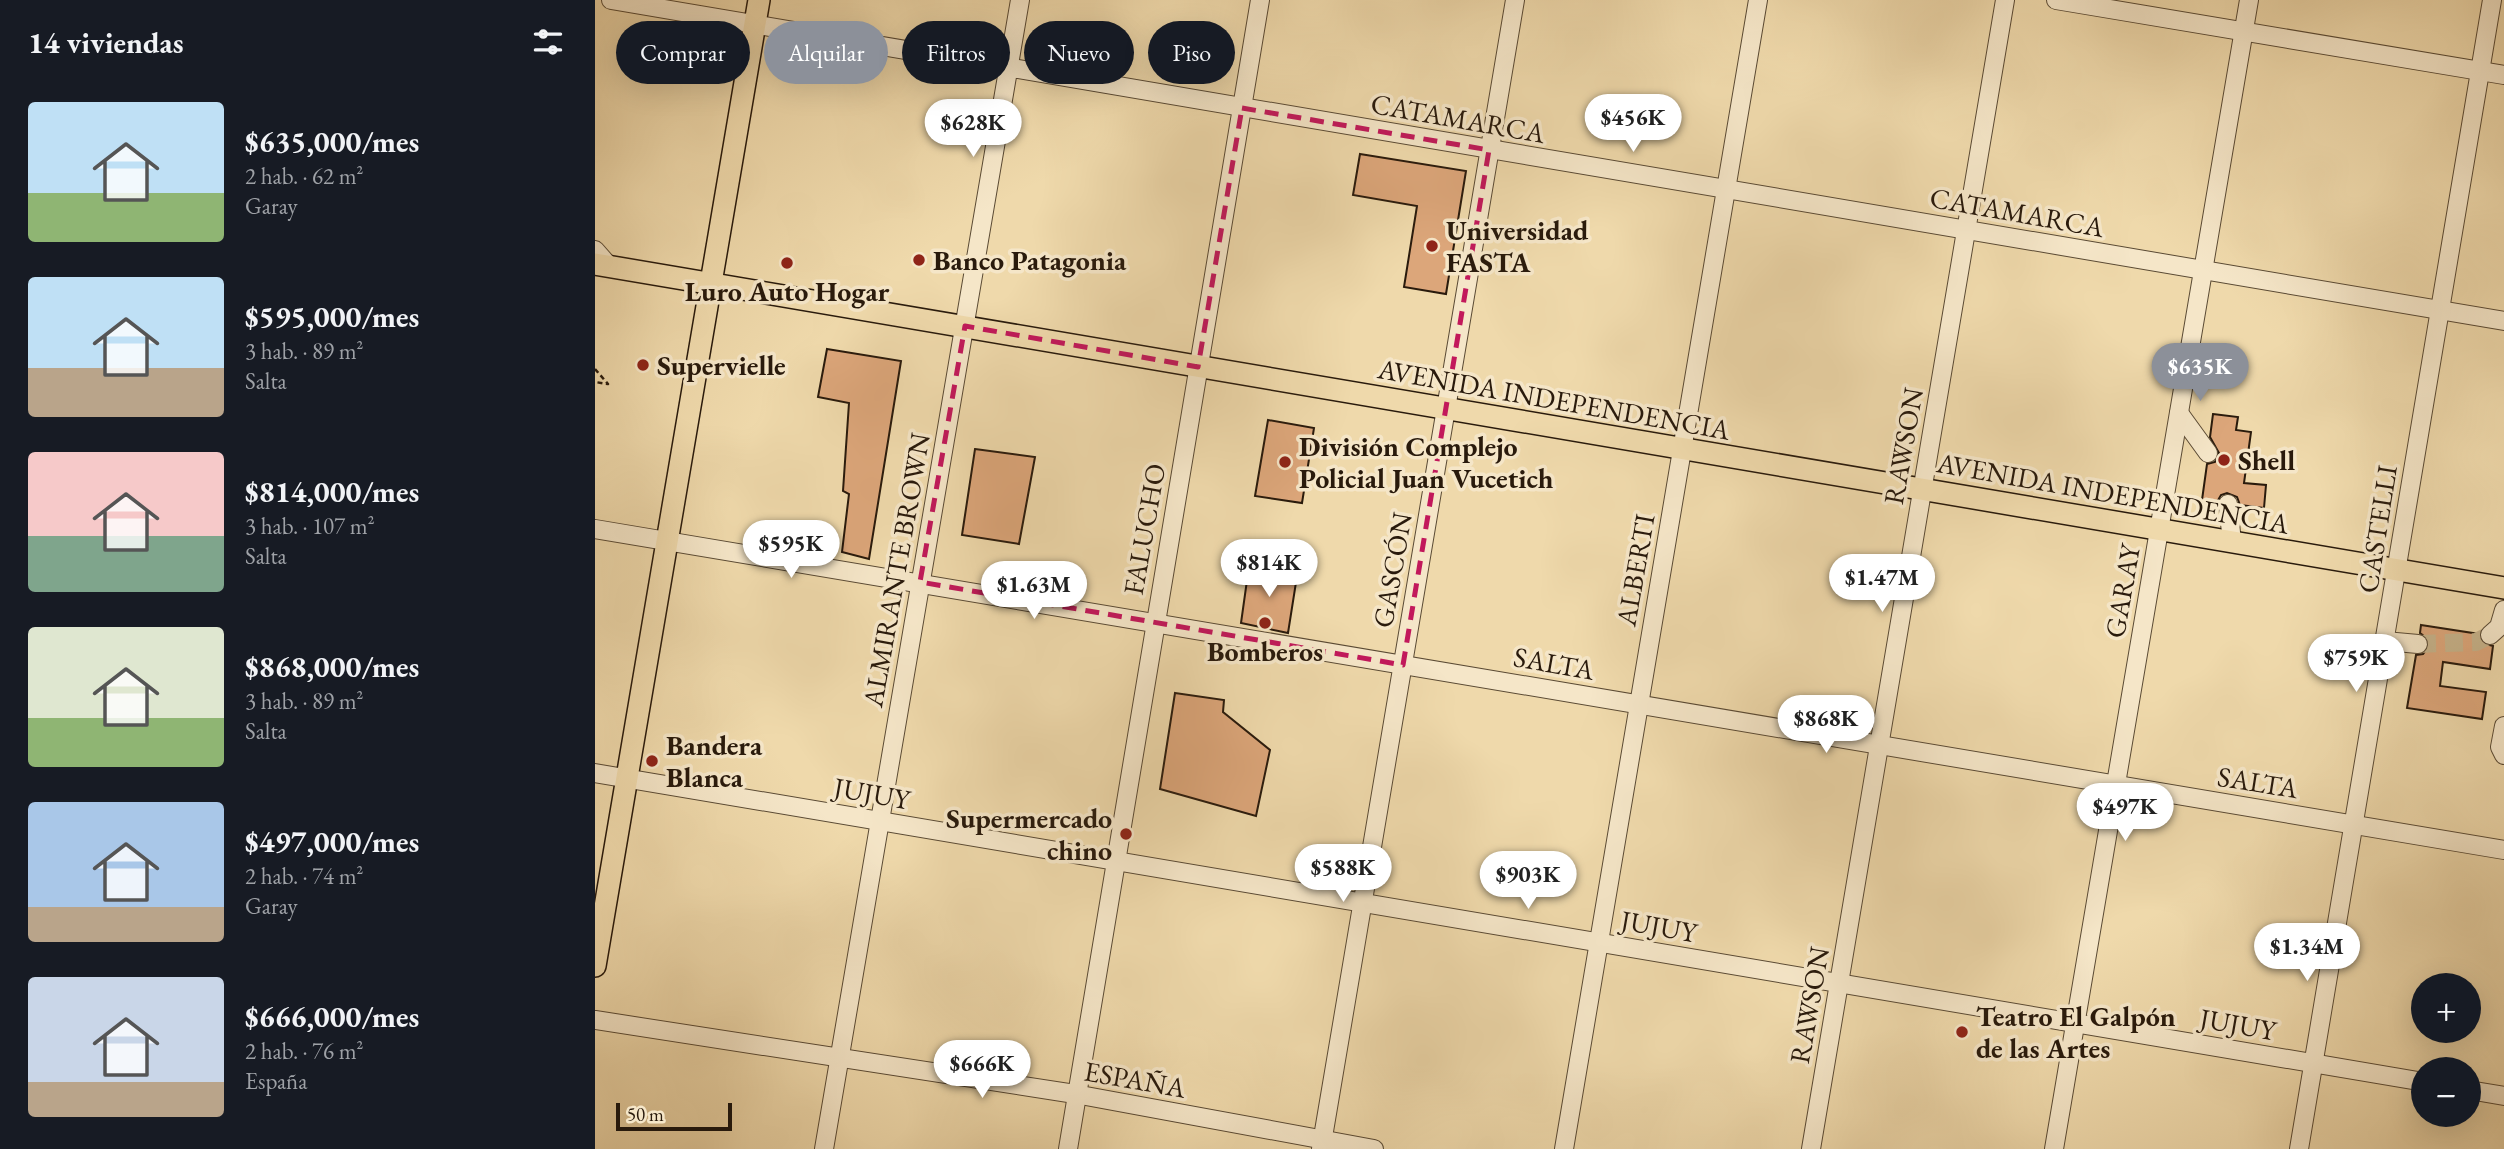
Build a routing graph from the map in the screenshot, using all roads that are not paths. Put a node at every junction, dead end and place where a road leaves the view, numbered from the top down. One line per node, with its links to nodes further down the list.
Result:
1 (611, 0): 11 (street, CATAMARCA)
2 (759, 0): 11 (main road)
3 (1020, 0): 14 (street, ALMIRANTE BROWN)
4 (1261, 0): 19 (street, FALUCHO)
5 (1515, 0): 20 (street, GASCÓN)
6 (1758, 0): 21 (street, ALBERTI)
7 (2005, 0): 22 (street, RAWSON)
8 (2056, 0): 12 (street)
9 (2249, 0): 12 (street, GARAY)
10 (2492, 0): 16 (street, CASTELLI)
11 (755, 24): 13 (street, CATAMARCA); 26 (main road)
12 (2244, 32): 16 (street); 25 (street, GARAY)
13 (902, 50)
14 (1010, 57)
15 (1010, 68): 19 (street, CATAMARCA)
16 (2480, 71): 17 (street); 27 (street, CASTELLI)
17 (2504, 75)
18 (1005, 84): 29 (street, ALMIRANTE BROWN)
19 (1242, 108): 20 (street, CATAMARCA); 30 (street, FALUCHO)
20 (1489, 150): 21 (street, CATAMARCA); 31 (street, GASCÓN)
21 (1726, 190): 22 (street, CATAMARCA); 33 (street, ALBERTI)
22 (1966, 230): 25 (street, CATAMARCA); 35 (street, RAWSON)
23 (595, 250): 24 (street)
24 (602, 265): 26 (main road, AVENIDA INDEPENDENCIA)
25 (2203, 270): 27 (street, CATAMARCA); 32 (street, GARAY)
26 (710, 284): 29 (main road, AVENIDA INDEPENDENCIA); 39 (main road)
27 (2440, 310): 28 (street, CATAMARCA); 41 (street, CASTELLI)
28 (2504, 321)
29 (965, 326): 30 (main road, AVENIDA INDEPENDENCIA); 42 (street, ALMIRANTE BROWN)
30 (1198, 367): 31 (main road, AVENIDA INDEPENDENCIA); 45 (street, FALUCHO)
31 (1446, 409): 33 (main road, AVENIDA INDEPENDENCIA); 49 (street, GASCÓN)
32 (2179, 413): 34 (street); 38 (street, GARAY)
33 (1682, 449): 35 (main road, AVENIDA INDEPENDENCIA); 50 (street, ALBERTI)
34 (2208, 453)
35 (1923, 489): 38 (main road, AVENIDA INDEPENDENCIA); 52 (street, RAWSON)
36 (2228, 504): 40 (street)
37 (598, 525): 39 (street, SALTA)
38 (2159, 530): 40 (main road, AVENIDA INDEPENDENCIA); 56 (street, GARAY)
39 (667, 541): 42 (street, SALTA); 55 (main road)
40 (2232, 542): 41 (main road, AVENIDA INDEPENDENCIA)
41 (2396, 570): 43 (main road, AVENIDA INDEPENDENCIA); 47 (street, CASTELLI)
42 (920, 582): 45 (street, SALTA); 57 (street, ALMIRANTE BROWN)
43 (2504, 588)
44 (2504, 610): 46 (street)
45 (1155, 623): 49 (street, SALTA); 60 (street, FALUCHO)
46 (2490, 635)
47 (2385, 641): 48 (street); 58 (street, CASTELLI)
48 (2418, 644)
49 (1403, 664): 50 (street, SALTA); 61 (street, GASCÓN)
50 (1639, 704): 52 (street, SALTA); 62 (street, ALBERTI)
51 (2504, 726): 53 (street)
52 (1879, 745): 56 (street, SALTA); 64 (street, RAWSON)
53 (2504, 755)
54 (595, 773): 55 (street, JUJUY)
55 (627, 778): 57 (street, JUJUY); 63 (main road)
56 (2116, 784): 58 (street, SALTA); 66 (street, GARAY)
57 (880, 821): 60 (street, JUJUY); 67 (street, ALMIRANTE BROWN)
58 (2354, 824): 59 (street, SALTA); 68 (street, CASTELLI)
59 (2504, 850)
60 (1115, 861): 61 (street, JUJUY); 71 (street, FALUCHO)
61 (1363, 903): 62 (street, JUJUY); 73 (street, GASCÓN)
62 (1599, 943): 64 (street, JUJUY); 77 (street, ALBERTI)
63 (595, 966)
64 (1839, 984): 66 (street, JUJUY); 78 (street, RAWSON)
65 (595, 1020): 67 (street, ESPAÑA)
66 (2075, 1023): 68 (street, JUJUY); 79 (street, GARAY)
67 (839, 1059): 71 (street, ESPAÑA); 74 (street, ALMIRANTE BROWN)
68 (2313, 1064): 69 (street, JUJUY); 80 (street, CASTELLI)
69 (2411, 1080)
70 (2481, 1092): 72 (street)
71 (1075, 1094): 73 (street, ESPAÑA); 75 (street, FALUCHO)
72 (2504, 1096)
73 (1322, 1145): 76 (street, ESPAÑA)
74 (824, 1149)
75 (1068, 1149)
76 (1374, 1149)
77 (1564, 1149)
78 (1811, 1149)
79 (2054, 1149)
80 (2299, 1149)

